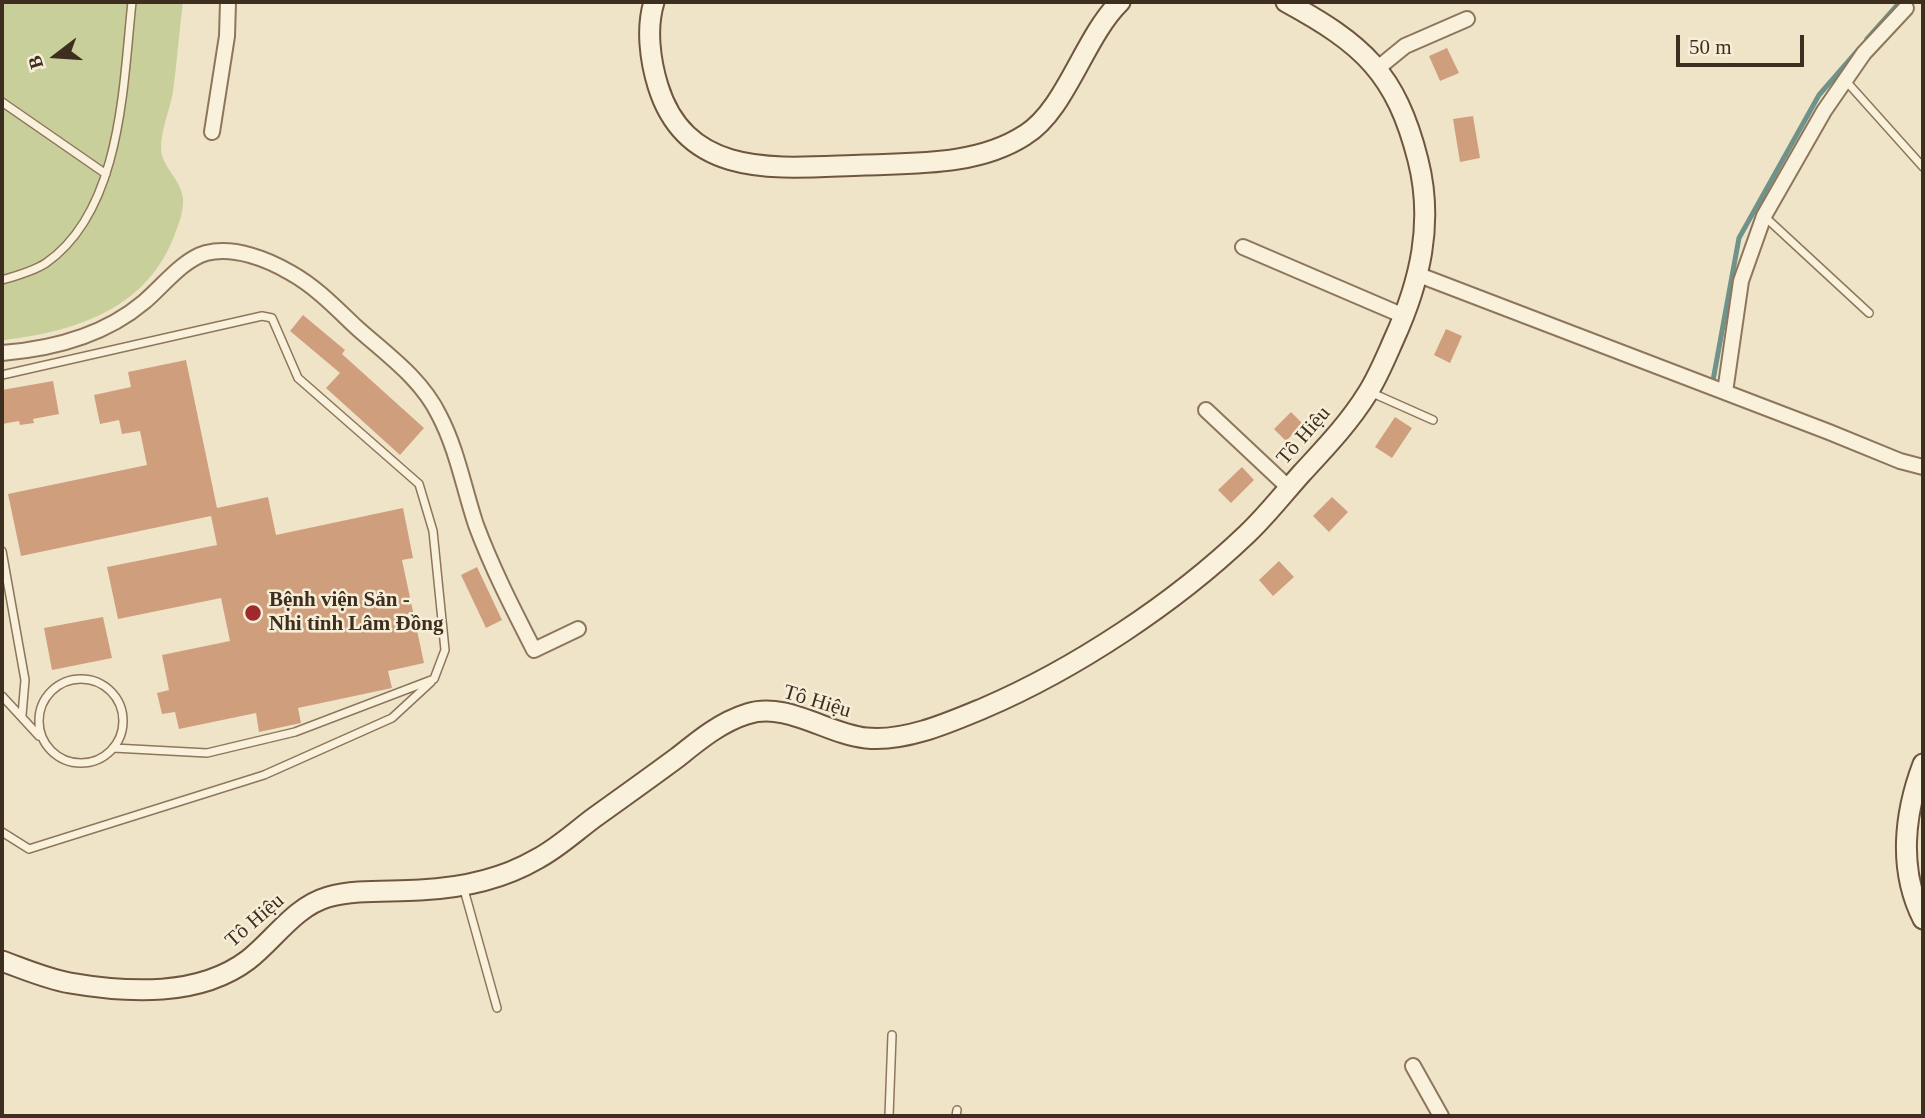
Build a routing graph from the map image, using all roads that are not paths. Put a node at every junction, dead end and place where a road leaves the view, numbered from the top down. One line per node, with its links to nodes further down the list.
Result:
1 (132, 2): 13 (lane)
2 (228, 2): 11 (street)
3 (654, 2): 4 (street)
4 (1120, 2)
5 (1286, 2): 8 (street, Tô Hiệu)
6 (1906, 8): 9 (street)
7 (1467, 19): 8 (street)
8 (1378, 68): 16 (street, Tô Hiệu)
9 (1846, 81): 12 (lane); 14 (street)
10 (2, 102): 13 (lane)
11 (212, 132)
12 (1923, 167)
13 (106, 174): 17 (lane)
14 (1764, 216): 18 (lane); 23 (street)
15 (1244, 247): 19 (street)
16 (1419, 275): 19 (street, Tô Hiệu); 23 (street)
17 (2, 280)
18 (1869, 313)
19 (1404, 316): 22 (street, Tô Hiệu)
20 (2, 353): 29 (street)
21 (2, 375): 30 (lane)
22 (1369, 392): 25 (lane); 27 (street, Tô Hiệu)
23 (1725, 392): 26 (street)
24 (1206, 410): 27 (street)
25 (1433, 420)
26 (1923, 467)
27 (1289, 488): 37 (street, Tô Hiệu)
28 (2, 551): 32 (lane)
29 (578, 629)
30 (434, 680): 34 (lane); 36 (lane)
31 (2, 696): 32 (lane)
32 (22, 715): 33 (lane)
33 (45, 743): 34 (lane); 34 (lane)
34 (114, 748)
35 (1923, 764): 38 (street)
36 (2, 832)
37 (463, 886): 39 (street, Tô Hiệu); 40 (lane)
38 (1923, 919)
39 (2, 961)
40 (497, 1007)
41 (892, 1035): 43 (lane)
42 (1413, 1066): 44 (street)
43 (889, 1116)
44 (1439, 1116)

